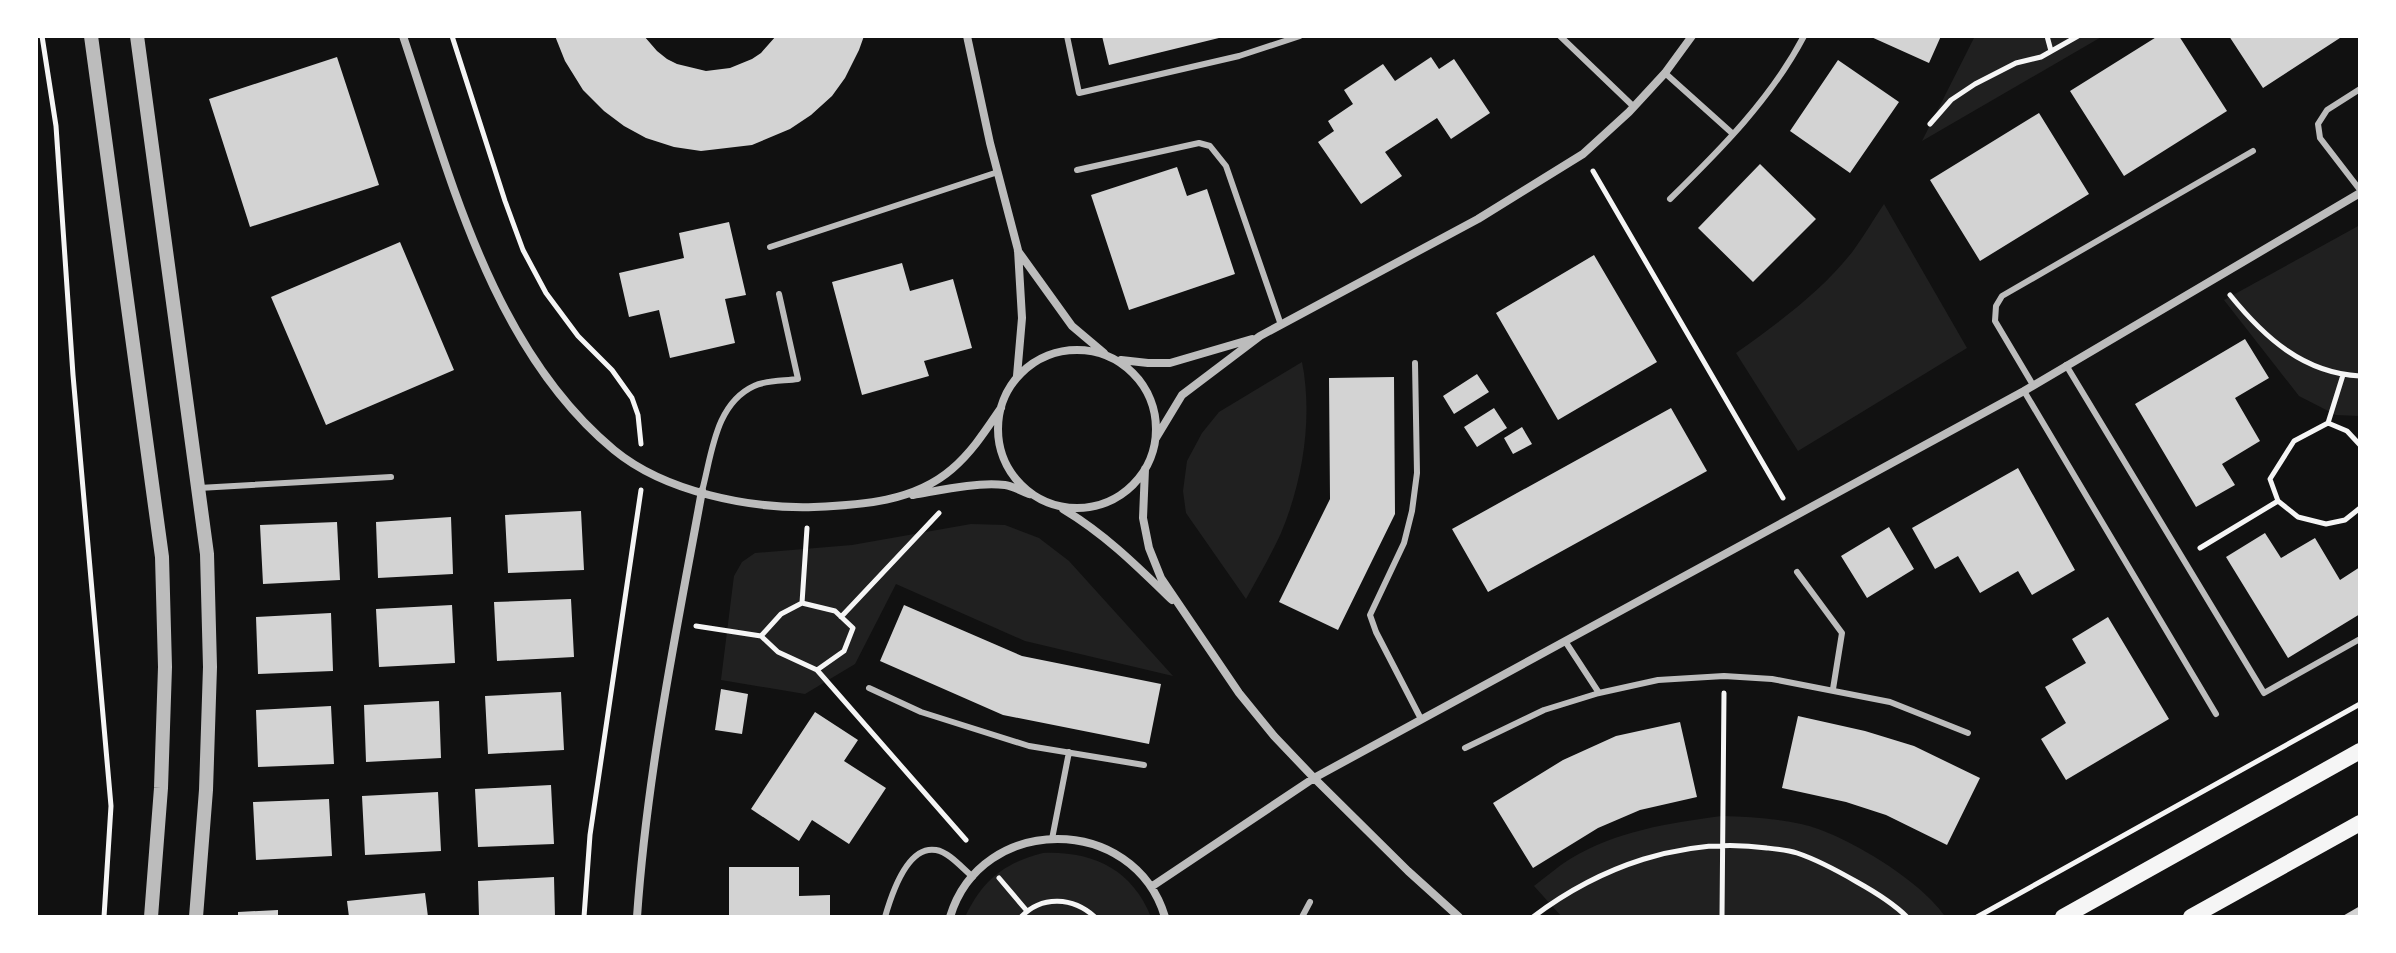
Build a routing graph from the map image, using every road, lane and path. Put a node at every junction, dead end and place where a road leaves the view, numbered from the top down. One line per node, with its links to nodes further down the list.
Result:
1 (42, 36): 89 (path)
2 (91, 36): 90 (street)
3 (137, 36): 49 (street)
4 (403, 36): 46 (street)
5 (452, 36): 46 (path)
6 (967, 36): 23 (street)
7 (1067, 36): 8 (lane)
8 (1300, 36)
9 (1560, 36): 17 (lane)
10 (1692, 36): 15 (street)
11 (1804, 36): 19 (lane)
12 (2047, 36): 14 (path)
13 (2078, 36): 14 (path)
14 (2051, 51): 18 (path)
15 (1665, 73): 17 (street); 19 (lane)
16 (2360, 89): 24 (lane)
17 (1634, 107): 21 (street)
18 (1930, 124)
19 (1733, 134): 25 (lane)
20 (2253, 151): 39 (lane)
21 (1583, 154): 30 (street); 57 (path)
22 (1077, 170): 30 (lane)
23 (998, 172): 26 (lane); 27 (street)
24 (2360, 192): 28 (street)
25 (1670, 199)
26 (770, 247)
27 (1018, 250): 32 (street); 38 (street)
28 (2217, 278): 35 (street); 36 (path)
29 (779, 294): 50 (lane)
30 (1281, 325): 31 (street)
31 (1260, 336): 33 (street); 43 (street)
32 (1104, 353): 33 (street); 38 (street)
33 (1114, 359): 43 (street)
34 (1415, 363): 74 (lane)
35 (2066, 365): 39 (street); 58 (lane)
36 (2343, 375): 37 (path); 42 (path)
37 (2360, 376)
38 (1017, 377): 41 (street)
39 (2033, 385): 40 (street)
40 (2024, 391): 57 (street); 73 (lane)
41 (1001, 408): 51 (street); 52 (street)
42 (2328, 423): 44 (path); 53 (path)
43 (1156, 438): 45 (street)
44 (2360, 445)
45 (1145, 469): 55 (street); 61 (street)
46 (644, 470): 50 (street); 92 (path)
47 (391, 477): 49 (lane)
48 (964, 487): 51 (street); 52 (street); 62 (path)
49 (199, 488): 91 (street)
50 (702, 491): 54 (street); 63 (street)
51 (1034, 496): 55 (street)
52 (885, 500): 54 (street)
53 (2278, 501): 56 (path); 58 (path)
54 (808, 507): 60 (path)
55 (1059, 507): 61 (street)
56 (2360, 508)
57 (1793, 517): 66 (street)
58 (2182, 558): 65 (lane)
59 (1797, 572): 70 (lane)
60 (802, 603): 62 (path); 64 (path)
61 (1184, 612): 80 (street)
62 (841, 617): 67 (path)
63 (678, 624): 64 (path); 93 (street)
64 (761, 636): 67 (path)
65 (2360, 639)
66 (1565, 641): 71 (lane); 74 (street)
67 (817, 670): 84 (path)
68 (1724, 676): 70 (lane); 71 (lane); 83 (path)
69 (869, 688): 78 (lane)
70 (1833, 689): 75 (lane)
71 (1599, 693): 76 (lane)
72 (2360, 704): 104 (path)
73 (2216, 714)
74 (1421, 719): 80 (street)
75 (1968, 733)
76 (1465, 748)
77 (2360, 751): 105 (main road)
78 (1069, 752): 79 (lane); 82 (lane)
79 (1144, 765)
80 (1314, 778): 86 (street); 100 (street)
81 (2360, 823): 106 (main road)
82 (1052, 839): 84 (street); 86 (street)
83 (1722, 845): 101 (path); 102 (path); 103 (path)
84 (986, 863): 85 (street); 88 (path)
85 (973, 877): 94 (lane); 95 (street)
86 (1151, 887): 98 (street)
87 (1310, 902): 99 (lane)
88 (1027, 911): 96 (path); 97 (path)
89 (104, 917)
90 (151, 917)
91 (196, 917)
92 (584, 917)
93 (637, 917)
94 (885, 917)
95 (950, 917)
96 (1021, 917)
97 (1095, 917)
98 (1165, 917)
99 (1302, 917)
100 (1459, 917)
101 (1533, 917)
102 (1722, 917)
103 (1907, 917)
104 (1977, 917)
105 (2063, 917)
106 (2191, 917)

